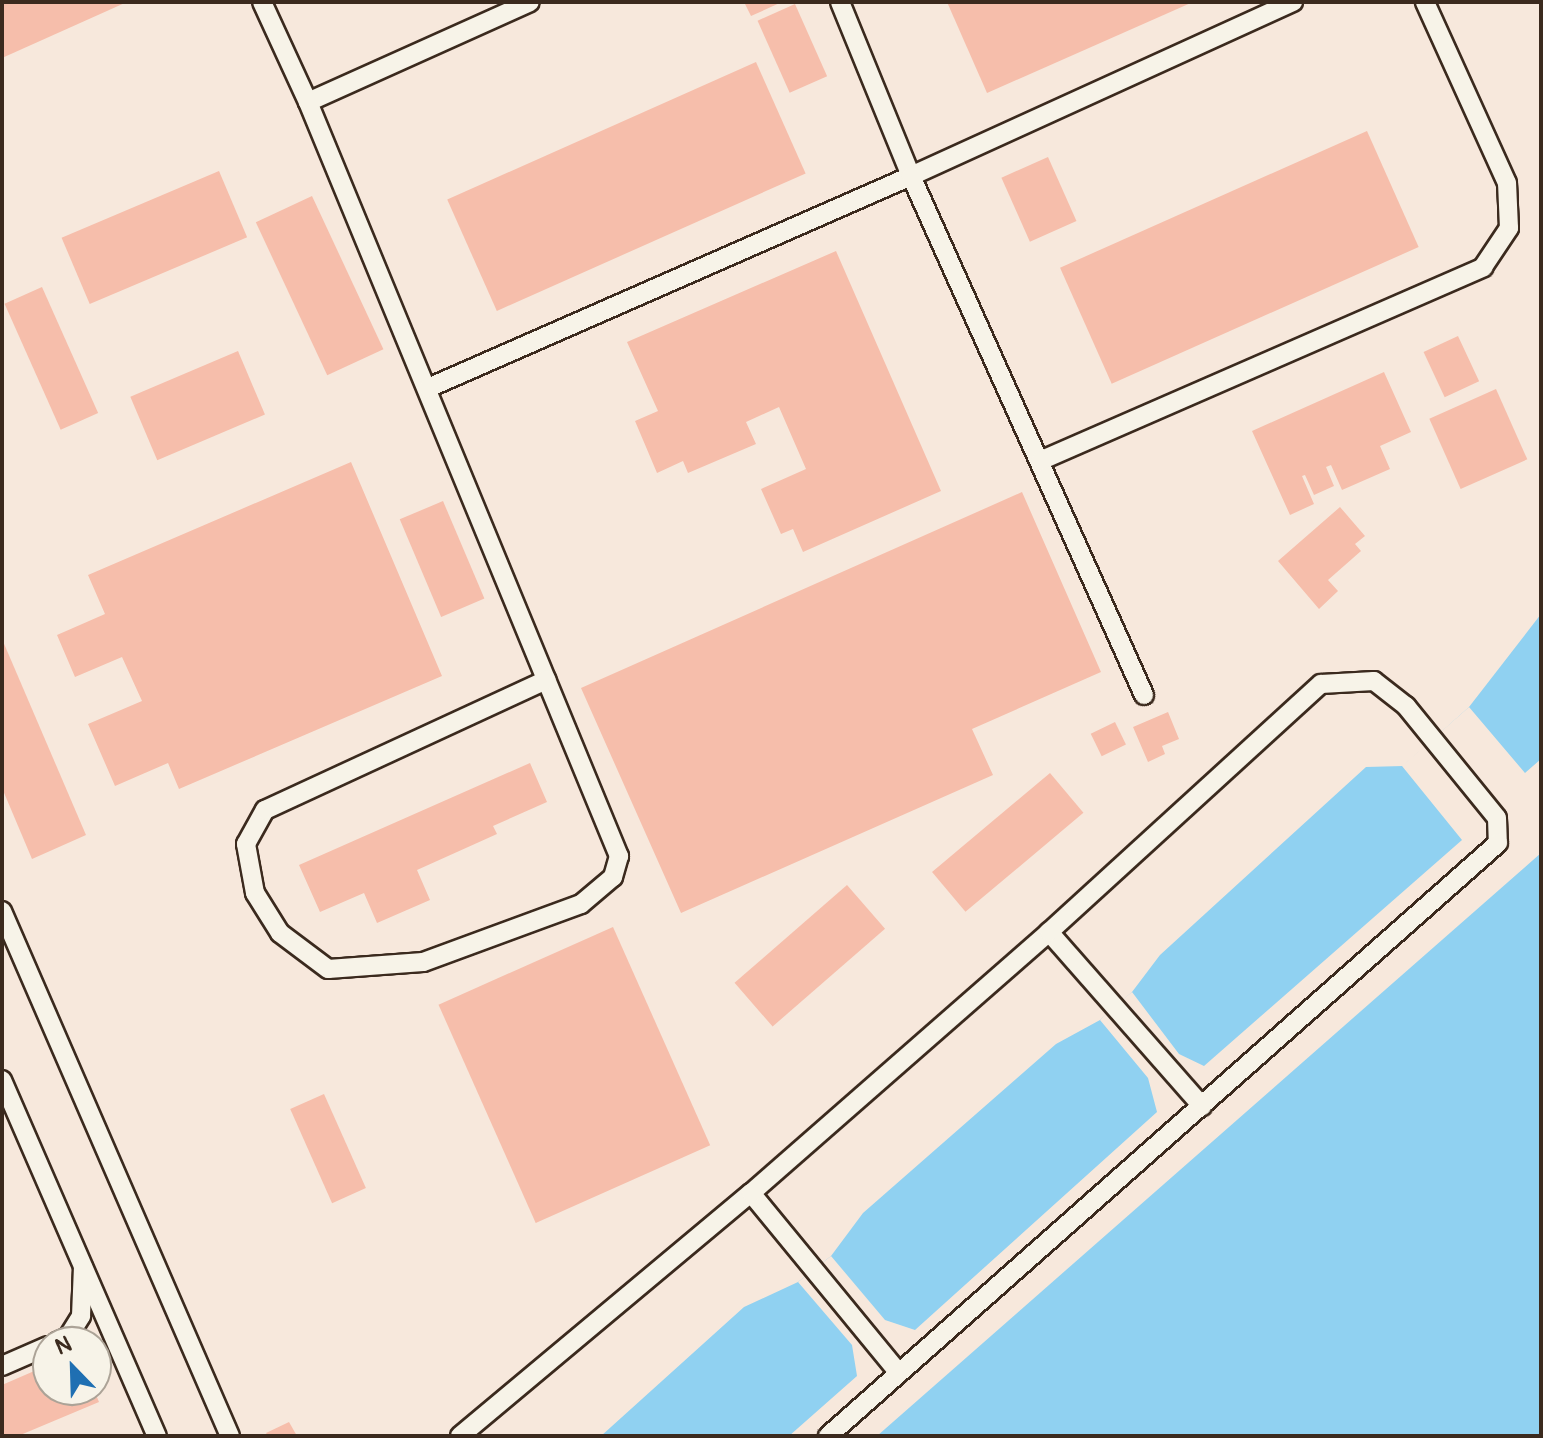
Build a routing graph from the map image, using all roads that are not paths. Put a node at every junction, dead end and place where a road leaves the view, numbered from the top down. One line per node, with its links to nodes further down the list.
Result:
1 (262, 2): 6 (lane)
2 (530, 2): 6 (lane)
3 (840, 2): 7 (lane)
4 (1293, 2): 7 (lane)
5 (1425, 2): 9 (lane)
6 (308, 102): 8 (lane)
7 (911, 176): 8 (lane); 9 (lane)
8 (428, 388): 10 (lane)
9 (1040, 461): 11 (lane)
10 (546, 680): 10 (lane)
11 (1144, 695)
12 (2, 911): 23 (lane)
13 (1049, 932): 15 (lane); 15 (lane); 16 (lane)
14 (2, 1080): 17 (lane)
15 (1202, 1106): 21 (lane)
16 (751, 1193): 21 (lane); 24 (lane)
17 (83, 1263): 18 (lane); 22 (lane)
18 (75, 1326)
19 (32, 1353): 20 (lane)
20 (2, 1366)
21 (899, 1373): 25 (lane)
22 (157, 1436)
23 (230, 1436)
24 (460, 1436)
25 (828, 1436)

